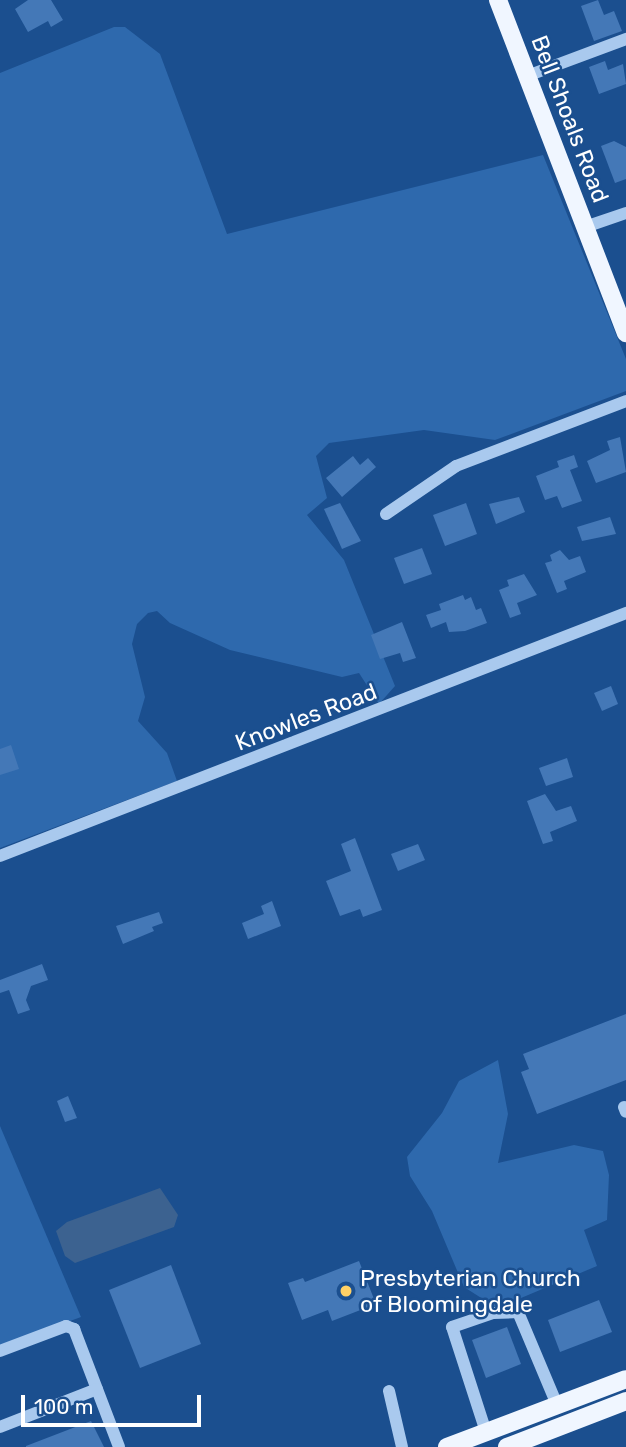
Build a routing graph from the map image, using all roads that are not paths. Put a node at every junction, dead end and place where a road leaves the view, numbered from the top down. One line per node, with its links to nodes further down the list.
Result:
1 (498, 0): 3 (main road, Bell Shoals Road)
2 (626, 39): 3 (street)
3 (527, 76): 5 (main road, Bell Shoals Road)
4 (626, 213): 5 (street)
5 (585, 227): 6 (main road, Bell Shoals Road)
6 (626, 333)
7 (626, 401): 8 (street)
8 (386, 514)
9 (626, 613): 10 (street, Knowles Road)
10 (0, 856)
11 (0, 1351): 13 (street)
12 (626, 1379): 16 (main road)
13 (97, 1389): 17 (street); 19 (street)
14 (389, 1391): 20 (street)
15 (626, 1401): 22 (main road)
16 (557, 1405): 18 (main road); 18 (street)
17 (0, 1427)
18 (493, 1429): 21 (main road); 22 (street)
19 (119, 1447)
20 (402, 1447)
21 (447, 1447)
22 (507, 1447)

